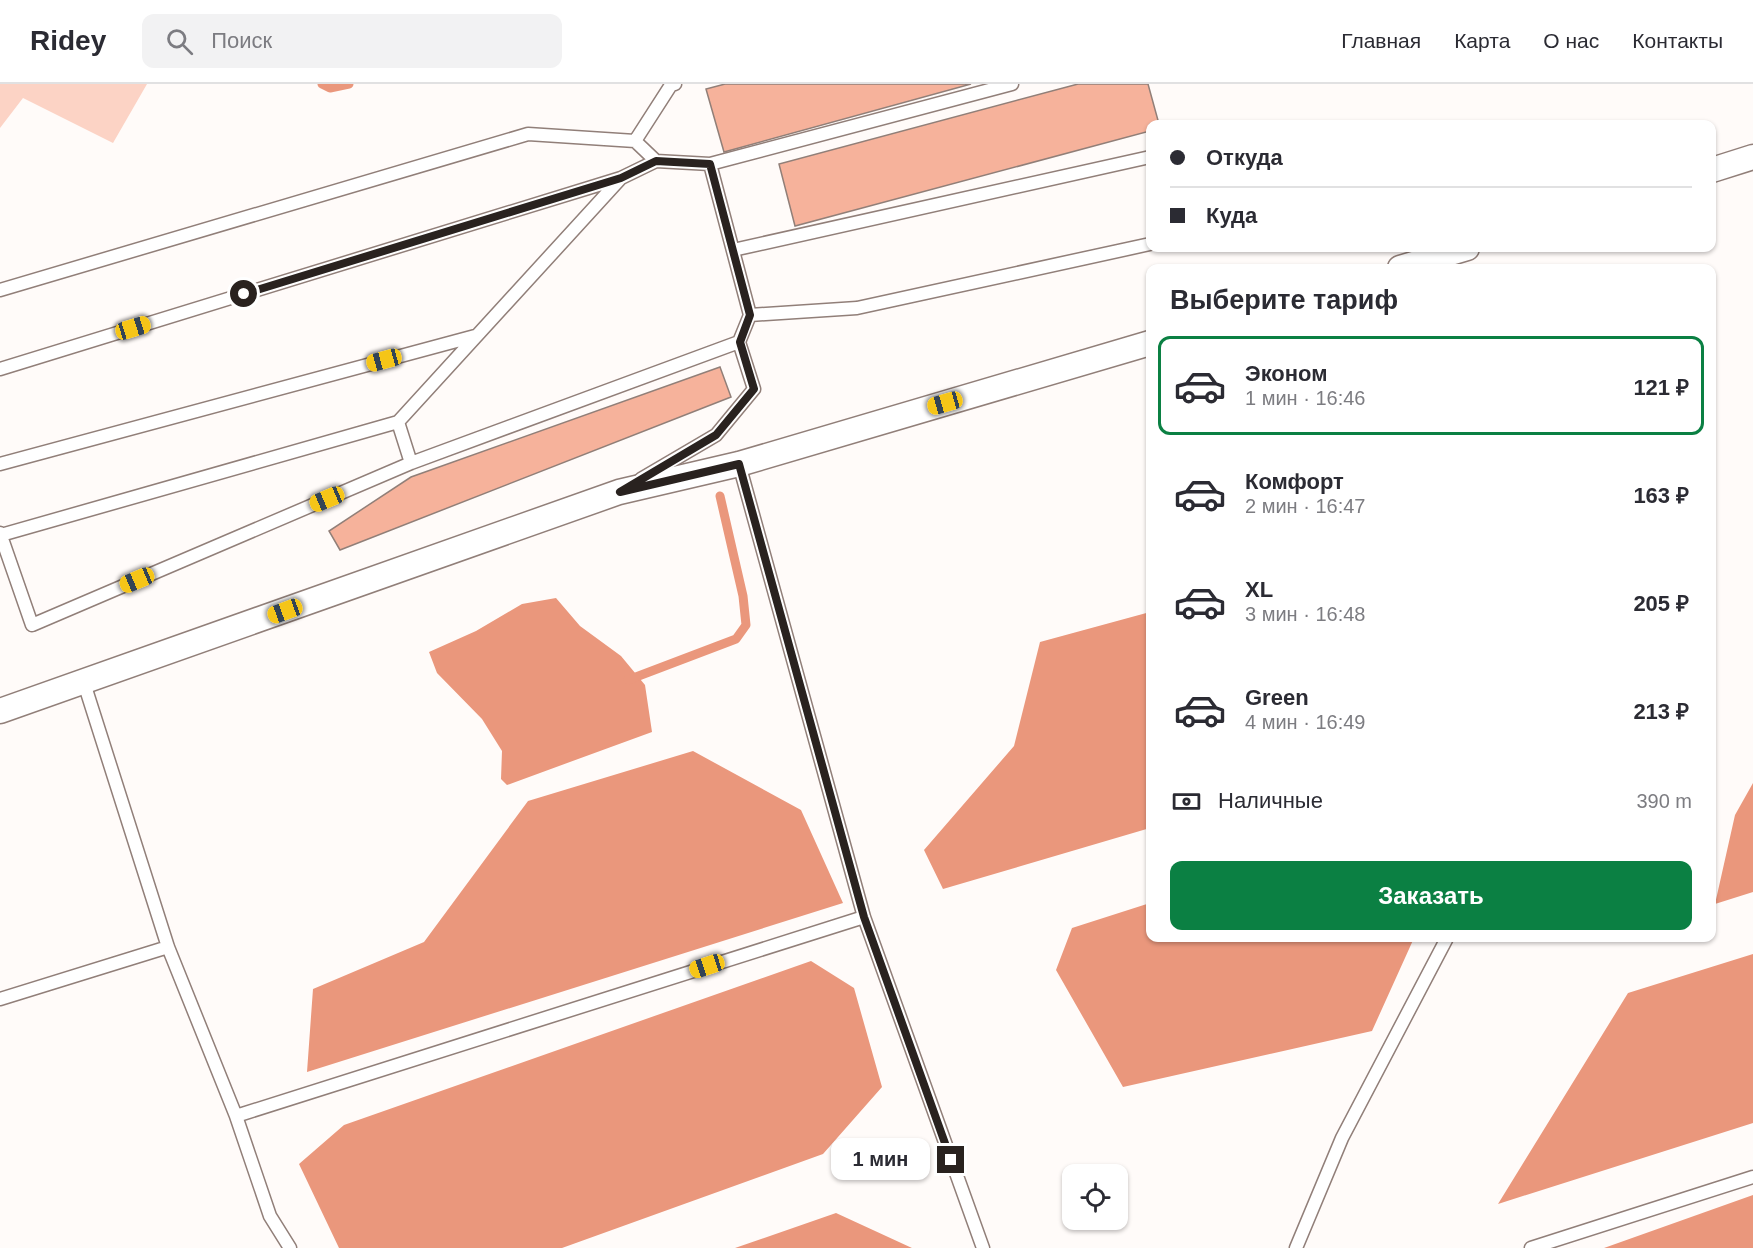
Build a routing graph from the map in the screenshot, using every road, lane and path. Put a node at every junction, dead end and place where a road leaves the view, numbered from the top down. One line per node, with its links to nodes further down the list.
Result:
1 (675, 84): 3 (lane)
2 (1012, 84): 7 (lane)
3 (635, 141): 6 (lane); 14 (lane)
4 (1753, 157): 8 (street)
5 (1146, 158): 11 (lane)
6 (656, 161): 7 (lane); 9 (lane)
7 (710, 164): 11 (lane)
8 (1716, 169)
9 (621, 178): 16 (lane); 19 (lane)
10 (1146, 245): 15 (lane)
11 (733, 250): 15 (lane)
12 (1454, 252): 13 (street)
13 (1413, 264)
14 (0, 290)
15 (750, 315): 17 (lane)
16 (475, 336): 20 (lane); 21 (lane)
17 (740, 342): 22 (lane); 24 (lane)
18 (1146, 344): 23 (street)
19 (0, 369)
20 (398, 422): 22 (lane); 25 (lane)
21 (0, 464)
22 (411, 464): 25 (lane)
23 (739, 464): 24 (street); 28 (lane)
24 (620, 492): 26 (street)
25 (0, 534)
26 (84, 683): 27 (street); 30 (lane)
27 (0, 711)
28 (864, 917): 32 (lane); 35 (lane)
29 (1445, 942): 36 (lane)
30 (168, 947): 31 (lane); 32 (lane)
31 (0, 999)
32 (236, 1116): 34 (lane)
33 (1753, 1177): 37 (lane)
34 (291, 1248)
35 (983, 1248)
36 (1296, 1248)
37 (1531, 1248)

